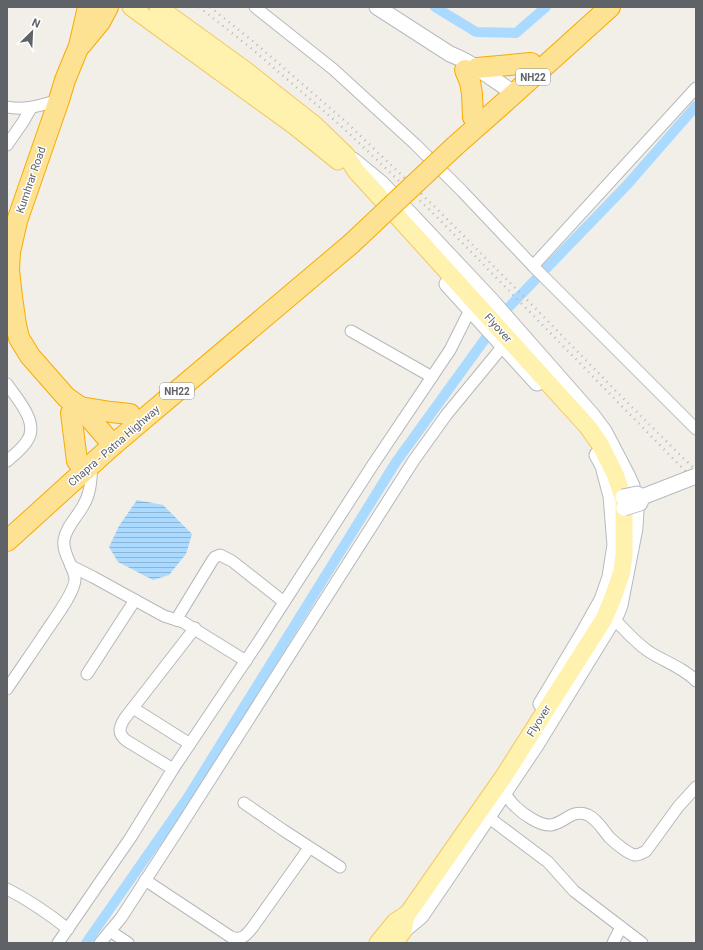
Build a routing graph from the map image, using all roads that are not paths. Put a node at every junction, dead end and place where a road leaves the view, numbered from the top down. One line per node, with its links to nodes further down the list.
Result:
1 (88, 7): 9 (highway, Kumhrar Road)
2 (108, 7): 9 (highway, Kumhrar Road)
3 (131, 7): 20 (main road)
4 (158, 7): 20 (main road)
5 (255, 7): 22 (street)
6 (377, 7): 11 (street)
7 (593, 7): 10 (highway, NH22)
8 (610, 7): 13 (highway, NH22)
9 (79, 46): 14 (highway, Kumhrar Road)
10 (531, 63): 11 (highway); 13 (highway, NH22)
11 (471, 69): 13 (street); 17 (highway)
12 (696, 88): 22 (street)
13 (505, 94): 17 (highway, NH22); 18 (highway, NH22)
14 (59, 100): 16 (street); 28 (highway, Kumhrar Road)
15 (7, 107): 16 (street)
16 (31, 108): 19 (street)
17 (473, 117): 18 (highway, NH22)
18 (452, 142): 21 (highway, NH22)
19 (7, 145)
20 (347, 163): 23 (street); 34 (main road, Flyover); 40 (street)
21 (348, 240): 29 (highway, Chapra - Patna Highway / NH22); 31 (highway, Chapra - Patna Highway / NH22)
22 (533, 266): 30 (street)
23 (474, 314): 25 (street); 26 (street)
24 (351, 330): 26 (street)
25 (500, 343): 56 (street); 58 (street)
26 (432, 377): 39 (street)
27 (7, 384): 32 (street)
28 (72, 406): 29 (highway); 31 (highway); 31 (highway, Kumhrar Road)
29 (130, 414): 31 (highway, Chapra - Patna Highway / NH22)
30 (696, 429)
31 (98, 450): 35 (highway, Chapra - Patna Highway / NH22); 36 (highway, Chapra - Patna Highway / NH22); 37 (street)
32 (7, 461)
33 (696, 476): 34 (street, bridge)
34 (624, 502): 58 (main road, Flyover)
35 (7, 526)
36 (7, 541)
37 (71, 566): 38 (street); 46 (street)
38 (135, 600): 41 (street); 44 (street)
39 (284, 602): 41 (street); 43 (street)
40 (614, 619): 45 (street); 51 (street)
41 (176, 620): 42 (street)
42 (195, 628): 43 (street); 47 (street)
43 (246, 661): 48 (street)
44 (87, 674)
45 (696, 681)
46 (7, 689)
47 (133, 708): 48 (street); 49 (street)
48 (190, 744): 49 (street)
49 (174, 769): 60 (street)
50 (696, 787): 51 (street)
51 (504, 793): 53 (street)
52 (244, 803): 54 (street)
53 (488, 817): 58 (street); 59 (street)
54 (309, 848): 55 (street); 56 (street)
55 (340, 867)
56 (145, 880): 61 (street)
57 (7, 888): 60 (street)
58 (401, 925): 65 (main road, Flyover)
59 (621, 927): 66 (street); 67 (street)
60 (68, 929): 62 (street)
61 (110, 931): 63 (street); 64 (street)
62 (58, 943)
63 (100, 943)
64 (128, 943)
65 (378, 943)
66 (613, 943)
67 (642, 943)

